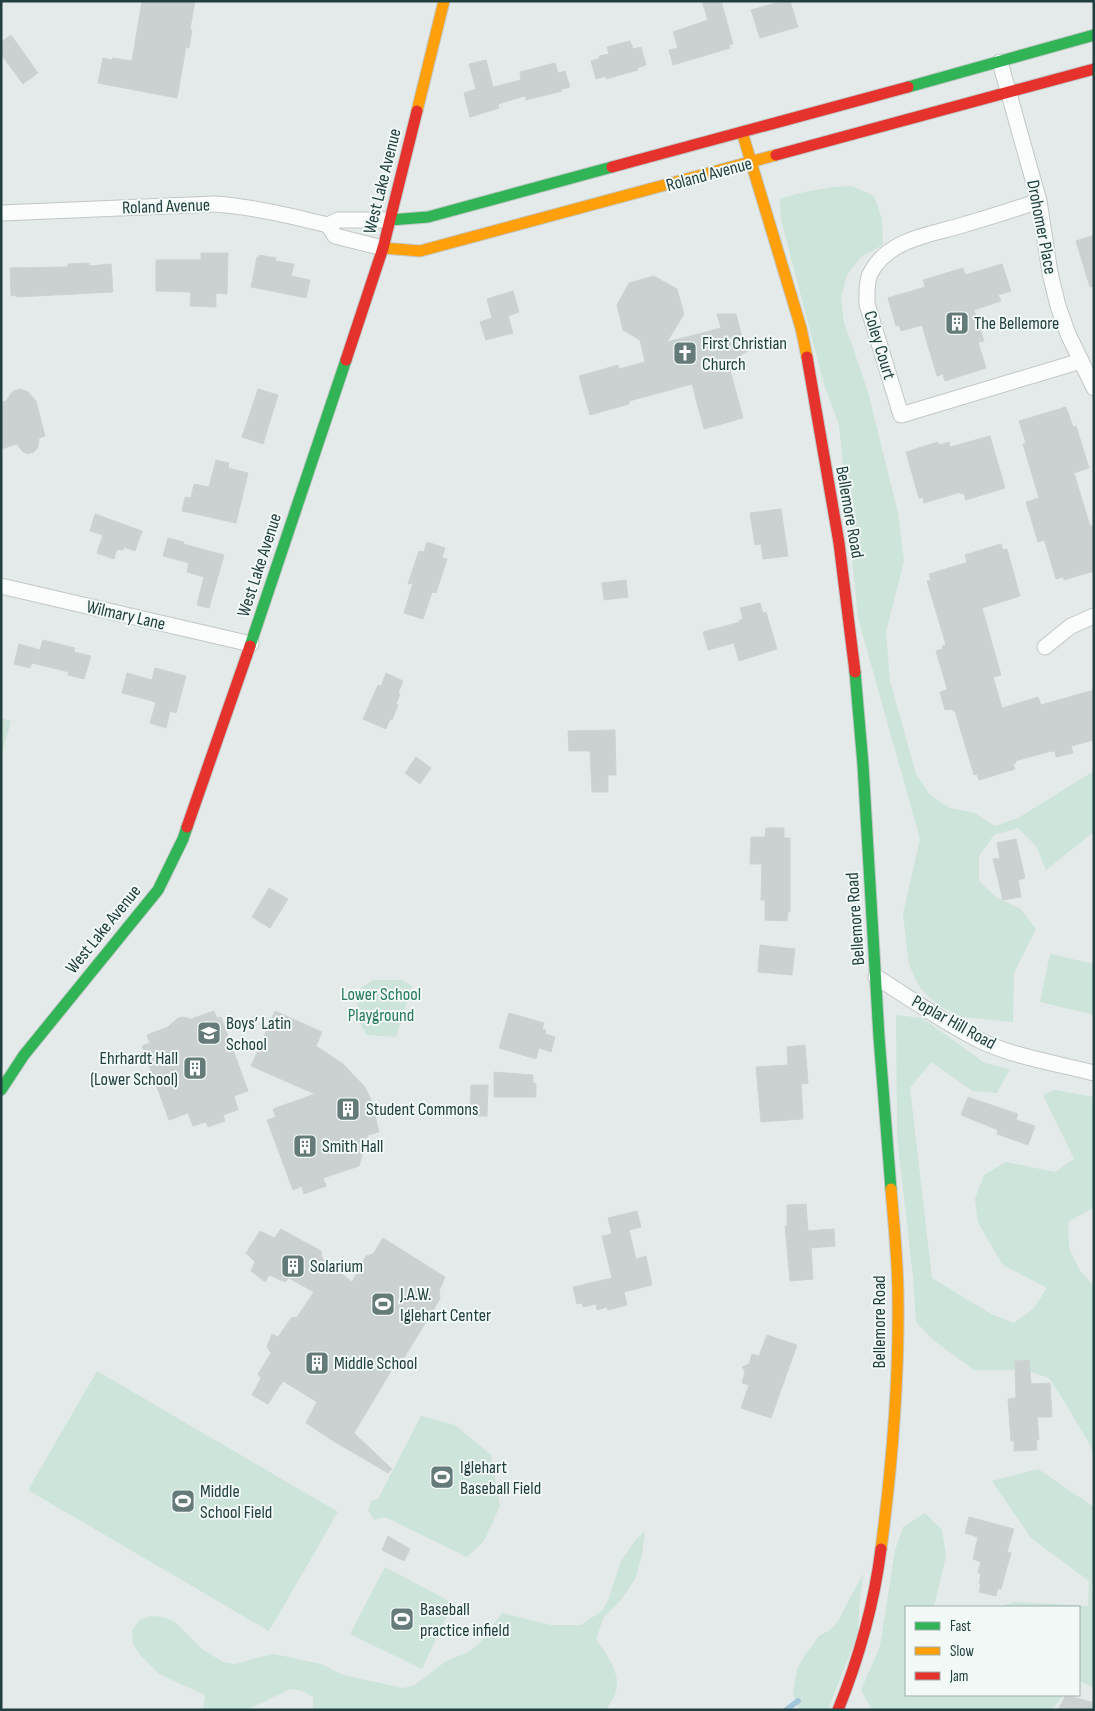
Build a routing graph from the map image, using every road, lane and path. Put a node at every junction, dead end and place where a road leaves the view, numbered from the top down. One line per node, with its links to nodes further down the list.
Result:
1 (444, 1): 10 (street, West Lake Avenue)
2 (1094, 35): 3 (street, Roland Avenue)
3 (1000, 62): 5 (street, Drohomer Place); 6 (street, Roland Avenue)
4 (1094, 69): 5 (street, Roland Avenue)
5 (1009, 93): 7 (street, Roland Avenue); 8 (street, Drohomer Place)
6 (742, 132): 7 (street, Bellemore Road); 10 (street, Roland Avenue)
7 (751, 162): 12 (street, Roland Avenue); 19 (street, Bellemore Road)
8 (1039, 201): 13 (street, Drohomer Place); 13 (street, Coley Court)
9 (1, 213): 11 (street, Roland Avenue)
10 (390, 220): 11 (street, Roland Avenue); 12 (street, West Lake Avenue)
11 (328, 225): 12 (street, Roland Avenue)
12 (383, 248): 17 (street, West Lake Avenue)
13 (1081, 361): 14 (street, Drohomer Place)
14 (1094, 388)
15 (1, 586): 17 (street, Wilmary Lane)
16 (1094, 616): 18 (street)
17 (251, 644): 21 (street, West Lake Avenue)
18 (1044, 647)
19 (876, 977): 20 (street, Poplar Hill Road); 22 (street, Bellemore Road)
20 (1094, 1072)
21 (1, 1090)
22 (840, 1709)

